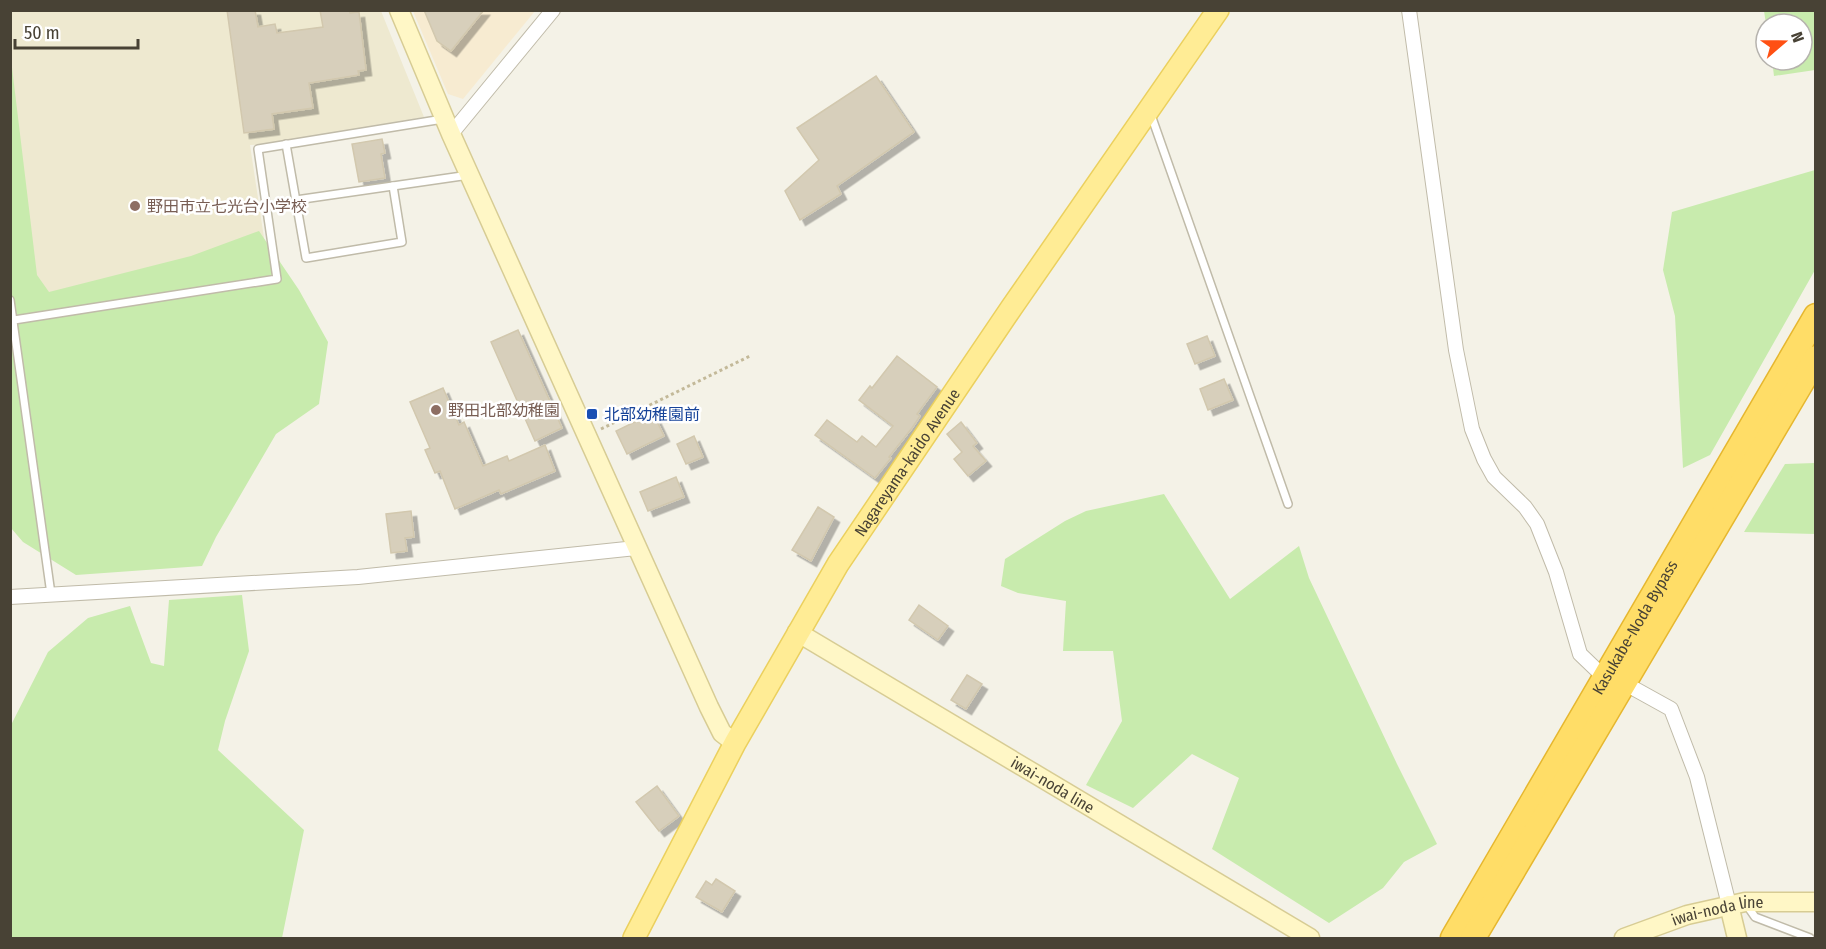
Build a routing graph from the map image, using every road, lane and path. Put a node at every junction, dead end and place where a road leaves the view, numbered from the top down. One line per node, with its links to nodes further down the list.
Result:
1 (399, 10): 6 (street)
2 (553, 10): 6 (street)
3 (1218, 10): 5 (main road, Nagareyama-kaido Avenue)
4 (1409, 10): 22 (street)
5 (1149, 109): 17 (lane); 21 (main road, Nagareyama-kaido Avenue)
6 (448, 126): 7 (lane); 8 (street)
7 (286, 144): 10 (lane); 13 (lane)
8 (469, 175): 9 (lane); 16 (street)
9 (393, 186): 10 (lane); 10 (lane)
10 (296, 200)
11 (10, 300): 13 (lane)
12 (1815, 316): 22 (highway, Kasukabe-Noda Bypass)
13 (14, 320): 19 (lane)
14 (750, 356): 16 (path)
15 (1815, 358): 22 (highway, Kasukabe-Noda Bypass)
16 (586, 436): 18 (street)
17 (1288, 504)
18 (636, 548): 19 (street); 23 (street)
19 (51, 594): 20 (street)
20 (10, 597)
21 (797, 632): 23 (main road, Nagareyama-kaido Avenue); 27 (street, iwai-noda line)
22 (1614, 680): 25 (street); 28 (highway, Kasukabe-Noda Bypass); 29 (highway, Kasukabe-Noda Bypass)
23 (735, 743): 26 (main road, Nagareyama-kaido Avenue)
24 (1815, 902): 25 (street, iwai-noda line)
25 (1737, 903): 30 (street, iwai-noda line); 31 (street); 32 (lane)
26 (634, 939)
27 (1310, 939)
28 (1453, 939)
29 (1473, 939)
30 (1624, 939)
31 (1737, 939)
32 (1810, 939)

